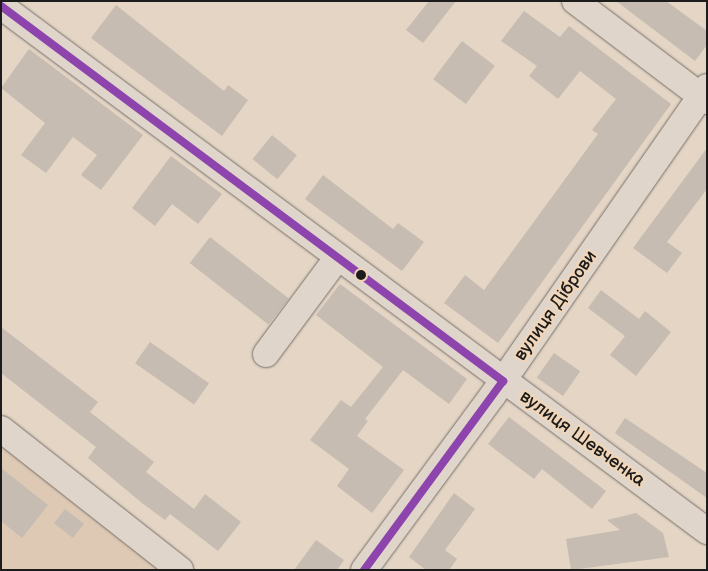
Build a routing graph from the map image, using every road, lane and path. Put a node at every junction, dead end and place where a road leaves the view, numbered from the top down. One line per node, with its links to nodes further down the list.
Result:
1 (575, 1): 3 (street)
2 (1, 6): 4 (street, вулиця Шевченка)
3 (705, 95): 6 (street, вулиця Діброви)
4 (338, 257): 5 (street); 6 (street, вулиця Шевченка)
5 (266, 354)
6 (504, 381): 8 (street, вулиця Шевченка); 10 (street, вулиця Діброви)
7 (1, 429): 9 (street)
8 (707, 531)
9 (180, 570)
10 (364, 570)

